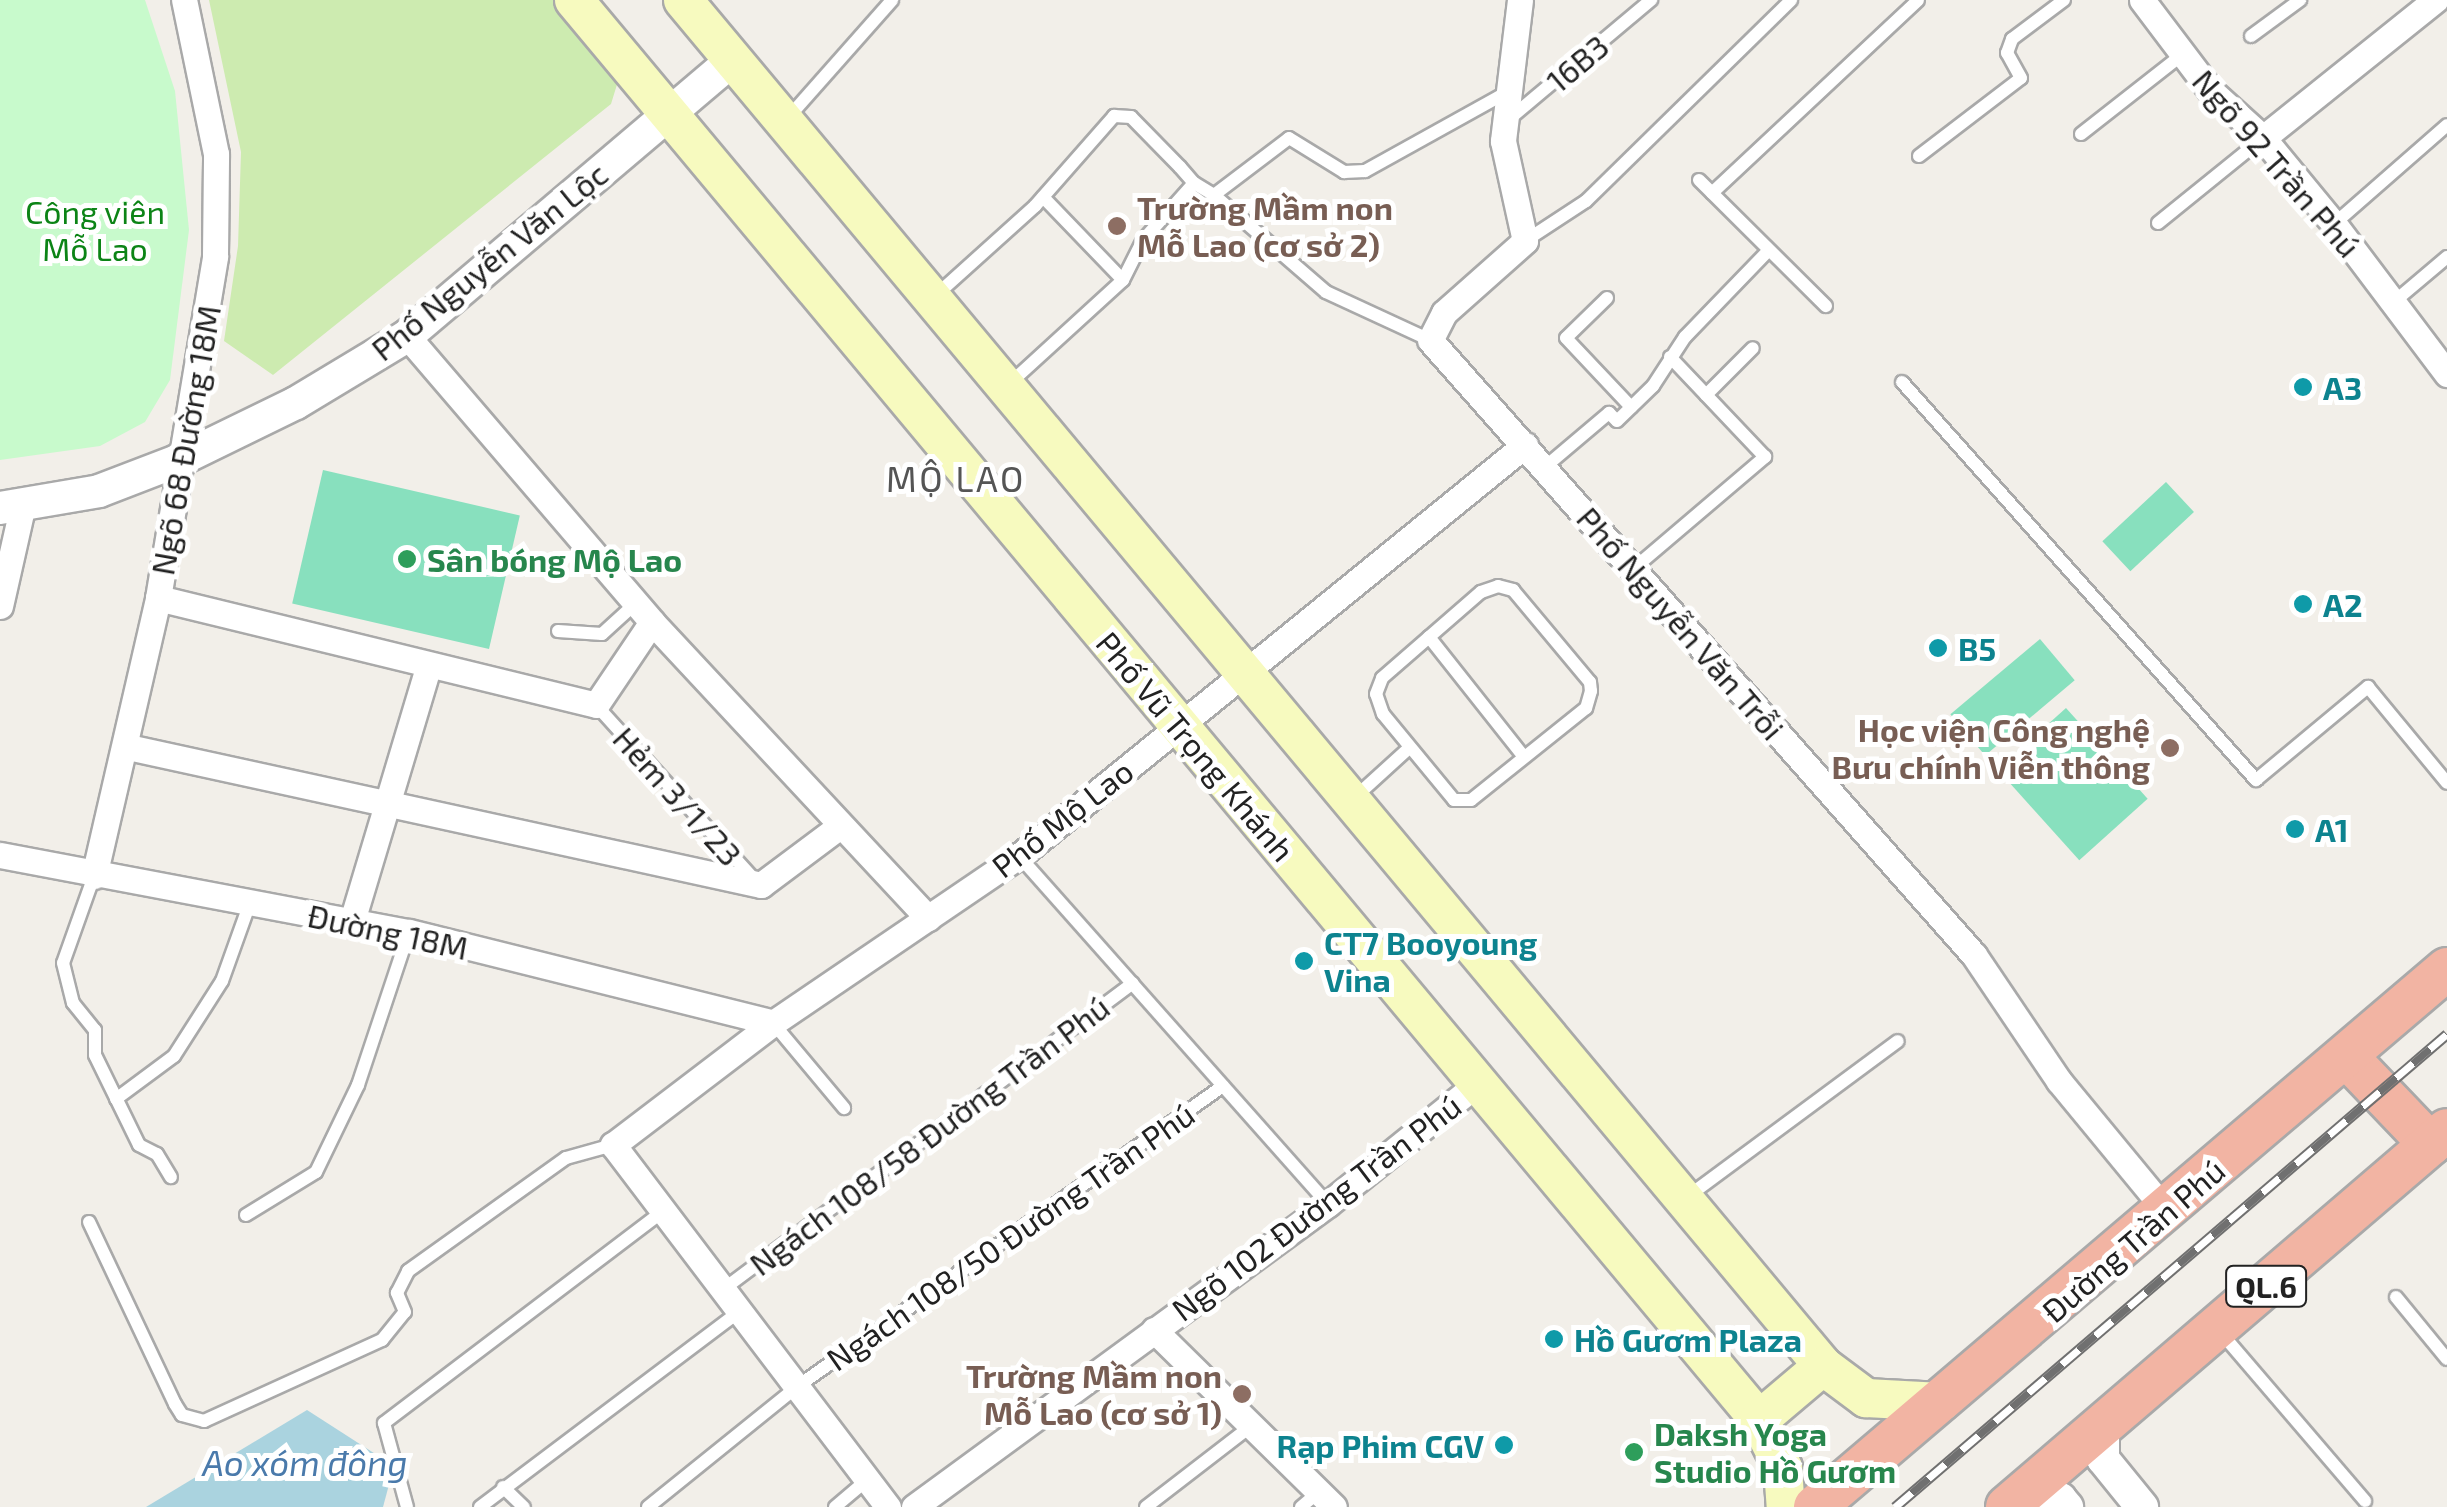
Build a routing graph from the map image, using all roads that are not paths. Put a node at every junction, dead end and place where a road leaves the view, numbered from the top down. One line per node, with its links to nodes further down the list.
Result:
1 (184, 0): 49 (street, Ngõ 68 Đường 18M)
2 (574, 0): 17 (main road, Phố Vũ Trọng Khánh)
3 (683, 0): 15 (main road)
4 (892, 0): 18 (lane)
5 (1520, 0): 16 (street)
6 (1791, 0): 31 (lane)
7 (1918, 0): 26 (lane)
8 (2064, 0): 23 (lane)
9 (2142, 0): 14 (street, Ngõ 92 Trần Phú)
10 (2300, 0): 13 (lane)
11 (2435, 0): 22 (street)
12 (1649, 1): 19 (lane, 16B3)
13 (2251, 36)
14 (2183, 54): 21 (lane); 22 (street, Ngõ 92 Trần Phú)
15 (733, 60): 17 (street, Phố Nguyễn Văn Lộc); 18 (main road)
16 (1506, 93): 19 (street); 27 (lane)
17 (669, 114): 39 (street, Phố Nguyễn Văn Lộc); 61 (main road, Phố Vũ Trọng Khánh)
18 (784, 122): 35 (main road)
19 (1503, 125): 31 (street)
20 (2447, 125): 30 (lane)
21 (2081, 134)
22 (2263, 138): 29 (lane); 30 (street, Ngõ 92 Trần Phú)
23 (1918, 156)
24 (1699, 180): 26 (lane)
25 (1194, 183): 27 (lane); 28 (lane); 34 (lane)
26 (1712, 193): 32 (lane)
27 (1214, 195): 40 (lane)
28 (1043, 197): 34 (lane); 35 (lane)
29 (2158, 223)
30 (2334, 224): 37 (street, Ngõ 92 Trần Phú)
31 (1526, 241): 40 (street)
32 (1768, 251): 38 (lane); 42 (lane)
33 (2447, 256): 37 (lane)
34 (1122, 280): 45 (lane)
35 (932, 298): 45 (main road)
36 (1606, 298): 47 (lane)
37 (2394, 302): 43 (street, Ngõ 92 Trần Phú)
38 (1826, 306)
39 (407, 336): 49 (street, Phố Nguyễn Văn Lộc); 55 (street)
40 (1430, 340): 48 (street, Phố Nguyễn Văn Trỗi)
41 (1753, 348): 46 (lane)
42 (1670, 356): 46 (lane); 47 (lane)
43 (2447, 374)
44 (1902, 382): 65 (lane)
45 (1006, 387): 59 (main road)
46 (1706, 395): 52 (lane)
47 (1631, 407): 50 (lane)
48 (1524, 445): 50 (street, Phố Nguyễn Văn Trỗi); 59 (street, Phố Mộ Lao)
49 (177, 461): 51 (street, Phố Nguyễn Văn Lộc); 53 (street, Ngõ 68 Đường 18M)
50 (1545, 467): 52 (street, Phố Nguyễn Văn Trỗi)
51 (11, 508): 54 (street)
52 (1632, 570): 92 (street, Phố Nguyễn Văn Trỗi)
53 (158, 598): 58 (street); 62 (street, Ngõ 68 Đường 18M)
54 (0, 606)
55 (644, 612): 56 (lane); 60 (street); 68 (street)
56 (558, 630)
57 (1429, 638): 63 (lane); 64 (lane); 64 (lane)
58 (428, 667): 60 (street); 67 (street)
59 (1246, 676): 61 (street, Phố Mộ Lao); 66 (main road)
60 (596, 706): 72 (lane, Hẻm 3/1/23)
61 (1179, 724): 70 (street, Phố Mộ Lao); 82 (main road, Phố Vũ Trọng Khánh)
62 (128, 747): 67 (street); 71 (street, Ngõ 68 Đường 18M)
63 (1410, 748): 64 (lane); 66 (lane)
64 (1524, 757)
65 (2447, 783)
66 (1348, 804): 89 (main road)
67 (387, 805): 72 (street); 75 (street)
68 (840, 826): 72 (street); 74 (street)
69 (0, 855): 71 (street, Đường 18M)
70 (1020, 856): 74 (street, Phố Mộ Lao); 78 (lane)
71 (94, 876): 73 (street, Đường 18M); 84 (lane)
72 (761, 885)
73 (250, 903): 75 (street, Đường 18M); 84 (lane)
74 (928, 918): 79 (street, Phố Mộ Lao)
75 (352, 922): 76 (street, Đường 18M)
76 (409, 932): 79 (street, Đường 18M); 93 (lane)
77 (2447, 968): 81 (highway, Đường Trần Phú)
78 (1133, 982): 83 (lane); 95 (lane, Ngách 108/58 Đường Trần Phú)
79 (772, 1024): 85 (lane); 87 (street, Phố Mộ Lao)
80 (1898, 1040): 89 (lane)
81 (2346, 1056): 86 (highway); 92 (highway, Đường Trần Phú)
82 (1478, 1083): 90 (street, Ngõ 102 Đường Trần Phú); 104 (main road, Phố Vũ Trọng Khánh)
83 (1223, 1086): 90 (lane); 102 (lane, Ngách 108/50 Đường Trần Phú)
84 (116, 1099): 88 (lane)
85 (844, 1108)
86 (2439, 1137): 98 (highway, QL.6)
87 (612, 1145): 91 (street); 94 (lane)
88 (171, 1176)
89 (1684, 1200): 101 (main road)
90 (1328, 1204): 99 (street, Ngõ 102 Đường Trần Phú)
91 (663, 1211): 95 (street); 112 (lane)
92 (2166, 1212): 103 (highway, Đường Trần Phú)
93 (246, 1215)
94 (89, 1222)
95 (725, 1288): 97 (street)
96 (2396, 1296): 100 (lane)
97 (740, 1311): 102 (street); 108 (lane)
98 (2216, 1329): 106 (highway, QL.6); 110 (lane)
99 (1154, 1330): 105 (street, Ngõ 102 Đường Trần Phú); 118 (street, Ngõ 102 Đường Trần Phú)
100 (2447, 1360)
101 (1823, 1366): 103 (main road); 104 (main road)
102 (798, 1386): 107 (street); 115 (lane, Ngách 108/50 Đường Trần Phú)
103 (1941, 1402): 121 (highway, Đường Trần Phú)
104 (1759, 1420): 120 (main road, Phố Vũ Trọng Khánh)
105 (1251, 1426): 109 (street, Ngõ 102 Đường Trần Phú); 119 (lane)
106 (2103, 1427): 111 (street); 122 (highway, QL.6)
107 (867, 1480): 116 (lane); 117 (street)
108 (504, 1487): 113 (lane); 114 (lane)
109 (1318, 1502)
110 (2365, 1502)
111 (2135, 1505)
112 (407, 1507)
113 (480, 1507)
114 (524, 1507)
115 (648, 1507)
116 (835, 1507)
117 (888, 1507)
118 (914, 1507)
119 (1146, 1507)
120 (1786, 1507)
121 (1815, 1507)
122 (2010, 1507): 123 (street)
123 (2067, 1507)

